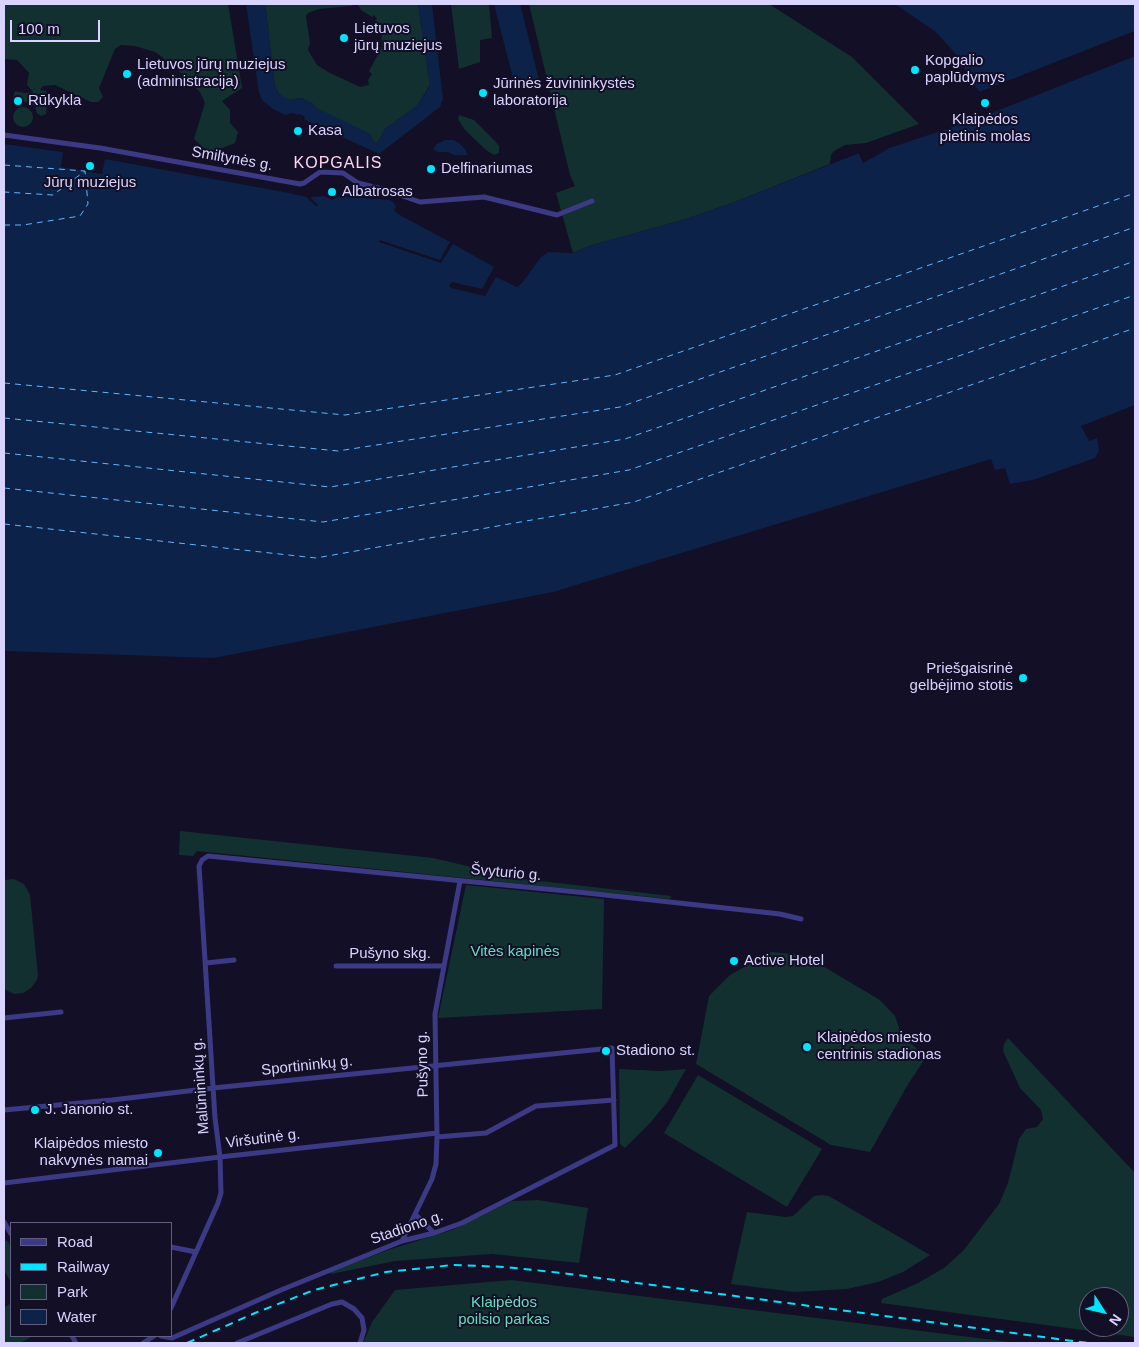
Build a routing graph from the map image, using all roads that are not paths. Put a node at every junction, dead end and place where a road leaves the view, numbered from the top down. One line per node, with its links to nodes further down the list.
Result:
1 (4, 135): 2 (street, Smiltynės g.)
2 (592, 201)
3 (208, 856): 4 (street, Švyturio g.); 7 (street, Malūnininkų g.)
4 (460, 881): 5 (street, Švyturio g.); 9 (street, Pušyno g.)
5 (801, 919)
6 (234, 960): 7 (street)
7 (206, 963): 14 (street, Malūnininkų g.)
8 (336, 966): 9 (street, Pušyno skg.)
9 (444, 966): 13 (street, Pušyno g.)
10 (61, 1012): 11 (street)
11 (4, 1018)
12 (612, 1048): 13 (street, Sportininkų g.); 15 (street, Stadiono g.)
13 (435, 1066): 14 (street, Sportininkų g.); 17 (street, Pušyno g.)
14 (213, 1088): 16 (street, Sportininkų g.); 18 (street, Malūnininkų g.)
15 (614, 1100): 17 (street); 21 (street, Stadiono g.)
16 (4, 1110)
17 (437, 1135): 18 (street, Viršutinė g.); 20 (street, Pušyno g.)
18 (220, 1157): 19 (street, Viršutinė g.); 24 (street, Malūnininkų g.)
19 (4, 1183)
20 (415, 1214): 21 (street); 22 (street, Pušyno g.)
21 (434, 1233): 22 (street, Stadiono g.)
22 (402, 1241): 26 (street, Stadiono g.)
23 (172, 1247): 24 (street)
24 (196, 1252): 25 (street, Malūnininkų g.)
25 (172, 1306)
26 (166, 1337)
27 (241, 1342): 28 (street)
28 (360, 1343)

